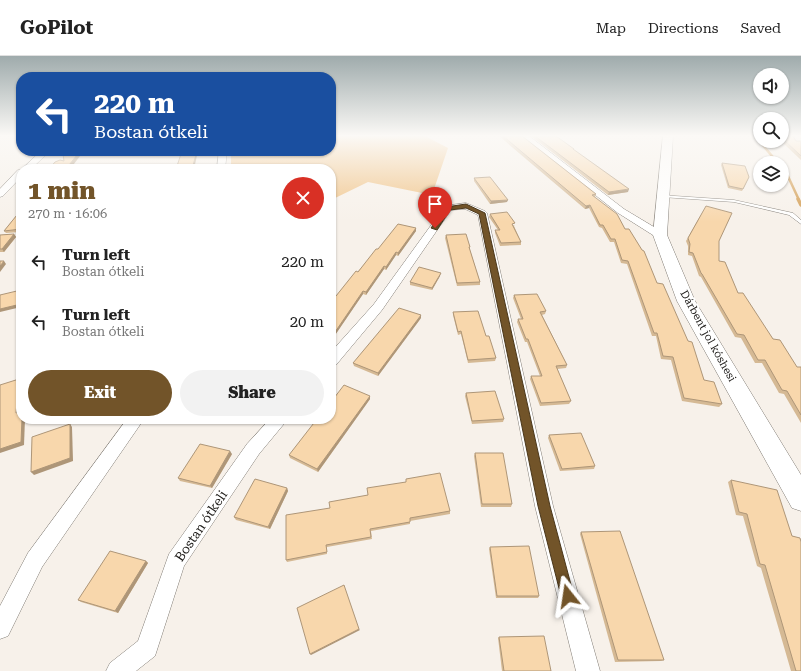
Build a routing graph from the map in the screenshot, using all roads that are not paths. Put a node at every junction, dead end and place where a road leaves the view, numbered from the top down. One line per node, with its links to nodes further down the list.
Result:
1 (562, 165): 7 (street)
2 (665, 165): 5 (main road, Dárbent jol kóshesi)
3 (16, 177): 4 (street)
4 (0, 194)
5 (662, 196): 6 (lane); 7 (main road, Dárbent jol kóshesi)
6 (801, 223)
7 (660, 234): 11 (main road, Dárbent jol kóshesi)
8 (336, 355): 14 (street)
9 (132, 424): 12 (street)
10 (276, 424): 13 (street, Bostan ótkeli)
11 (801, 499)
12 (0, 628)
13 (118, 671)
14 (588, 671)

